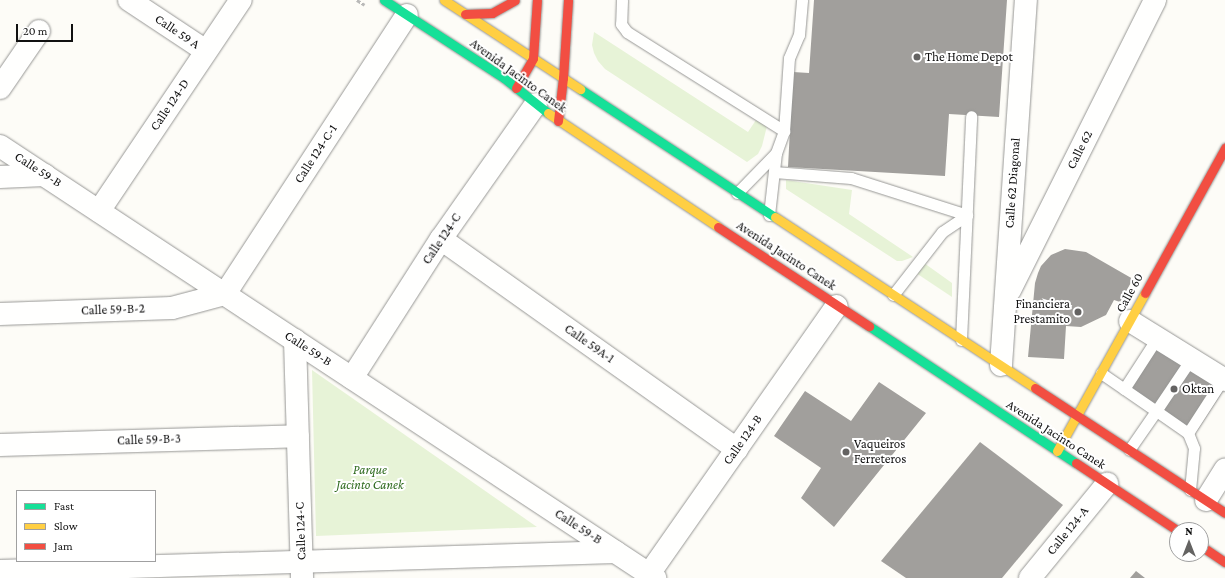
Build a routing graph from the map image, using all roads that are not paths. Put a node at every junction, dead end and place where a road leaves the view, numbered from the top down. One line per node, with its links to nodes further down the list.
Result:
1 (129, 0): 15 (street, Calle 59 A)
2 (241, 0): 15 (street, Calle 124-D)
3 (384, 0): 13 (main road, Avenida Jacinto Canek)
4 (444, 0): 12 (main road, Avenida Jacinto Canek)
5 (515, 0): 12 (main road)
6 (537, 0): 16 (main road)
7 (568, 0): 17 (main road)
8 (622, 0): 23 (lane)
9 (802, 0): 23 (lane)
10 (1026, 0): 37 (street, Calle 62 Diagonal)
11 (1155, 0): 37 (street, Calle 62)
12 (465, 14): 16 (main road, Avenida Jacinto Canek)
13 (407, 15): 19 (main road, Avenida Jacinto Canek); 35 (street, Calle 124-C-1)
14 (39, 31): 18 (street)
15 (206, 52): 31 (street, Calle 124-D)
16 (533, 58): 17 (main road, Avenida Jacinto Canek); 19 (main road)
17 (563, 78): 22 (main road); 30 (main road, Avenida Jacinto Canek)
18 (0, 88)
19 (516, 88): 20 (main road, Avenida Jacinto Canek)
20 (536, 104): 22 (main road, Avenida Jacinto Canek); 34 (street, Calle 124-C)
21 (971, 116): 33 (lane)
22 (558, 121): 38 (main road, Avenida Jacinto Canek)
23 (784, 131): 26 (lane)
24 (0, 146): 28 (street, Calle 59-B)
25 (1225, 148): 40 (main road, Calle 60)
26 (776, 153): 27 (lane); 30 (lane)
27 (774, 172): 32 (lane); 33 (lane)
28 (45, 175): 29 (street); 31 (street, Calle 59-B)
29 (0, 177)
30 (736, 193): 32 (main road, Avenida Jacinto Canek)
31 (99, 211): 35 (street, Calle 59-B)
32 (769, 215): 36 (main road, Avenida Jacinto Canek)
33 (966, 215): 36 (lane); 43 (lane)
34 (441, 239): 47 (street, Calle 124-C); 55 (street, Calle 59A-1)
35 (225, 294): 39 (street, Calle 59-B-2); 42 (street, Calle 59-B)
36 (893, 295): 43 (main road, Avenida Jacinto Canek)
37 (1005, 300): 45 (street, Calle 62 Diagonal)
38 (837, 306): 55 (street, Calle 124-B); 57 (main road, Avenida Jacinto Canek)
39 (0, 314)
40 (1130, 321): 41 (street); 46 (main road, Calle 60)
41 (1158, 338): 44 (street); 49 (lane)
42 (295, 340): 47 (street, Calle 59-B); 53 (street, Calle 124-C)
43 (961, 340): 45 (main road, Avenida Jacinto Canek)
44 (1191, 359): 48 (street); 50 (lane)
45 (1001, 365): 51 (main road, Avenida Jacinto Canek)
46 (1101, 373): 49 (lane); 51 (main road, Calle 60)
47 (352, 378): 64 (street, Calle 59-B)
48 (1224, 379): 52 (lane)
49 (1124, 389): 50 (lane)
50 (1156, 411): 52 (lane); 56 (lane)
51 (1077, 416): 56 (main road, Avenida Jacinto Canek); 57 (main road, Calle 60)
52 (1188, 433): 60 (lane)
53 (298, 436): 54 (street, Calle 59-B-3); 66 (street, Calle 124-C)
54 (0, 445)
55 (737, 449): 68 (street, Calle 124-B)
56 (1128, 450): 60 (main road, Avenida Jacinto Canek)
57 (1057, 451): 59 (main road, Avenida Jacinto Canek)
58 (1225, 470): 60 (street)
59 (1107, 484): 62 (main road, Avenida Jacinto Canek); 69 (street, Calle 124-A)
60 (1198, 495): 61 (main road, Avenida Jacinto Canek)
61 (1225, 513)
62 (1169, 525)
63 (1209, 551): 65 (main road)
64 (616, 552): 66 (street, Calle 59-B); 68 (street, Calle 59-B)
65 (1225, 562)
66 (302, 570): 67 (street, Calle 59-B)
67 (0, 571)
68 (652, 576)
69 (1030, 578)

